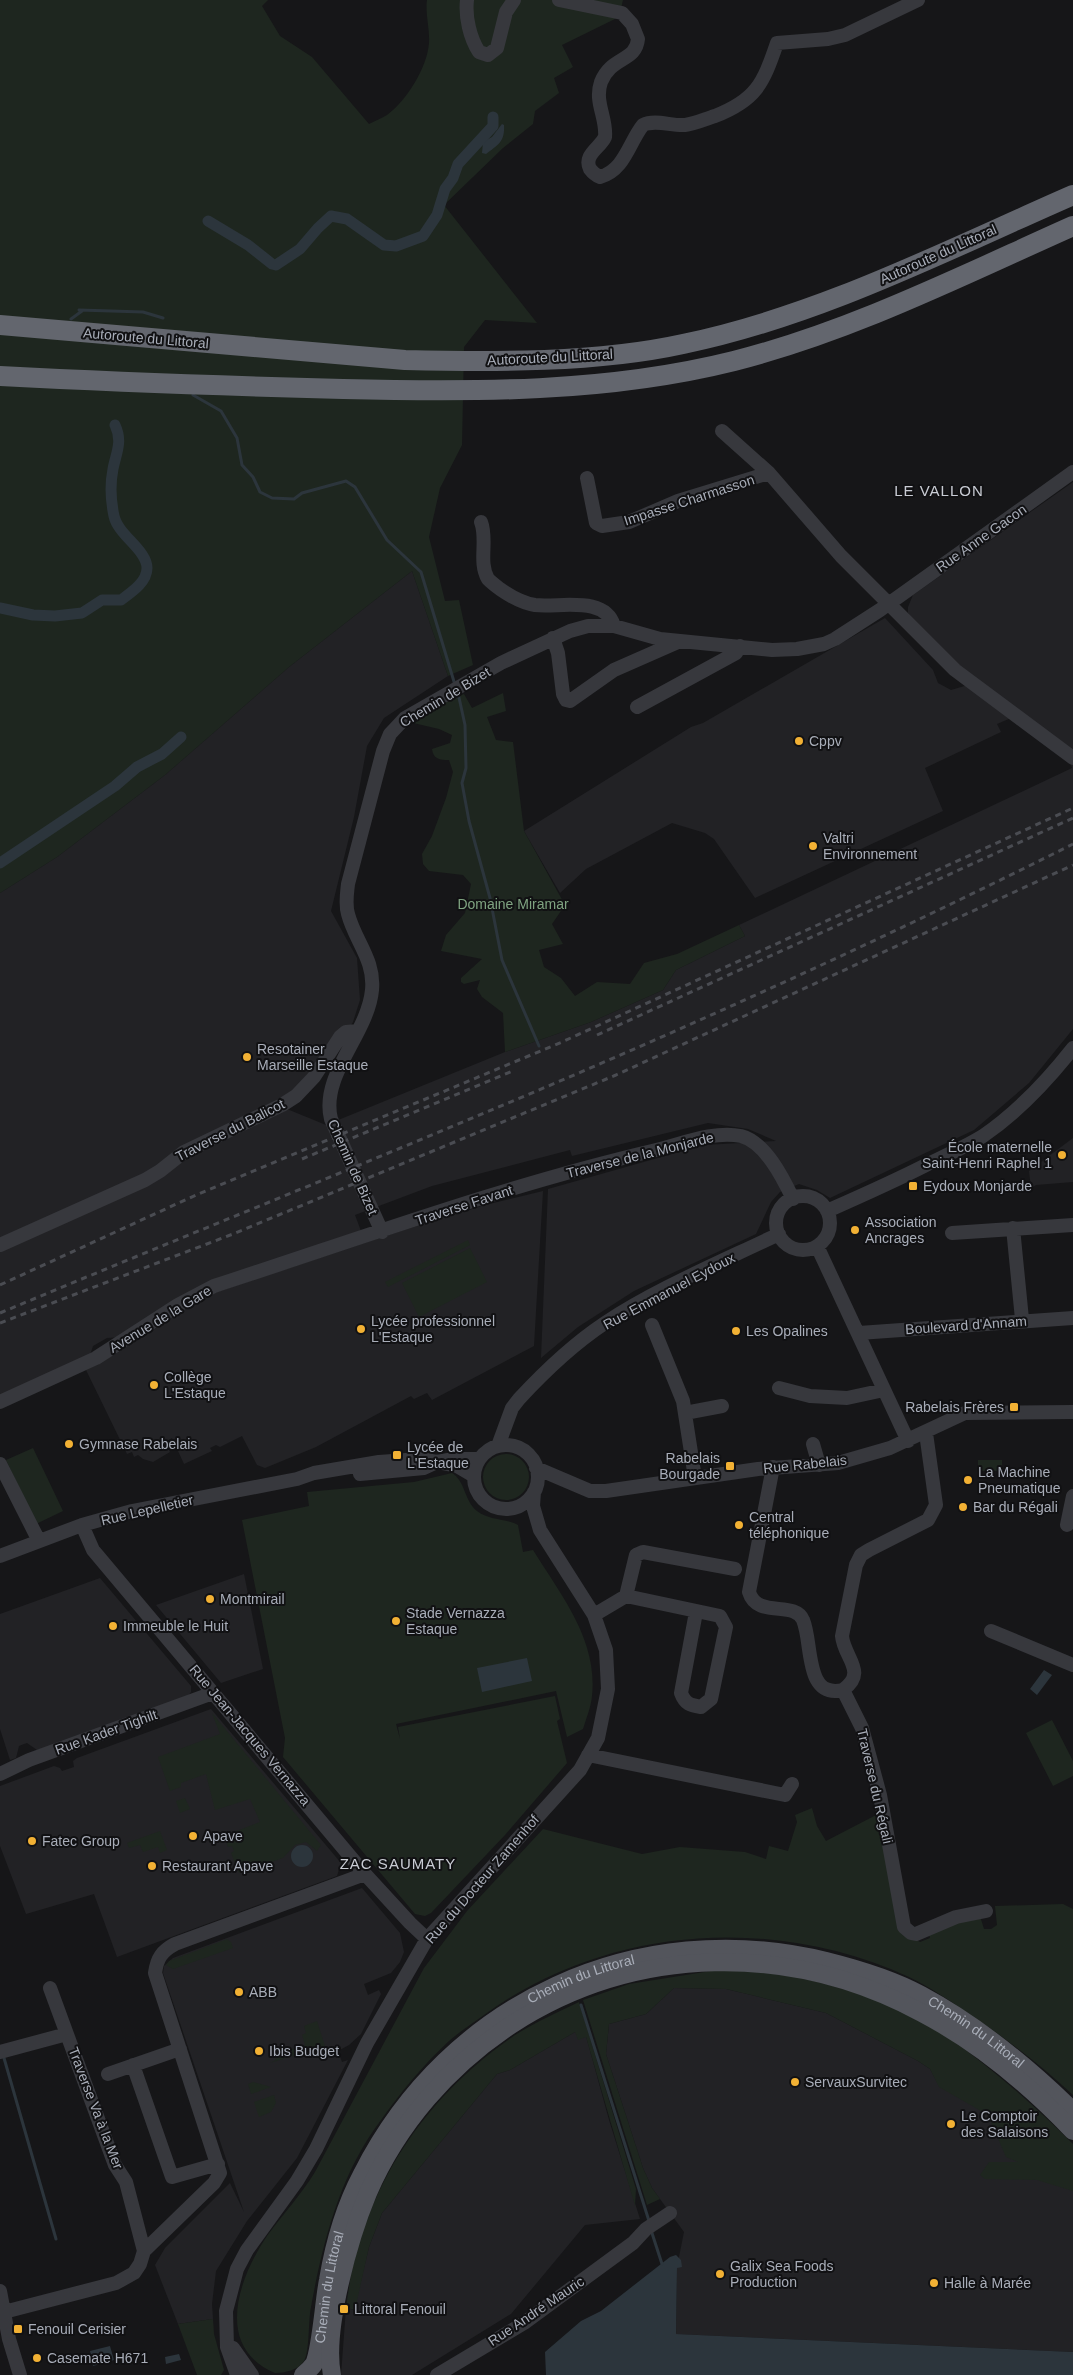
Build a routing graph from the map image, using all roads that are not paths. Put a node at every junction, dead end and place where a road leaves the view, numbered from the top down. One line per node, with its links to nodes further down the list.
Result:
1 (467, 0): 2 (street)
2 (514, 0)
3 (559, 0): 4 (street)
4 (918, 0)
5 (1073, 195): 7 (highway, Autoroute du Littoral)
6 (1073, 226): 8 (highway, Autoroute du Littoral)
7 (0, 325)
8 (0, 376)
9 (722, 431): 11 (street)
10 (1073, 472): 14 (street, Rue Anne Gacon)
11 (769, 473): 12 (street, Impasse Charmasson); 14 (street)
12 (587, 478)
13 (481, 522): 15 (street)
14 (889, 604): 18 (street, Chemin de Bizet); 20 (street)
15 (614, 626): 16 (street, Chemin de Bizet); 17 (street, Chemin de Bizet)
16 (553, 638): 17 (street); 21 (street, Chemin de Bizet)
17 (681, 641): 18 (street, Chemin de Bizet)
18 (740, 646): 19 (street)
19 (637, 708)
20 (1073, 758)
21 (358, 1031): 28 (street, Chemin de Bizet); 31 (street, Traverse du Balicot)
22 (1073, 1048): 25 (street)
23 (546, 1179): 24 (street, Traverse de la Monjarde); 28 (street, Traverse Favant)
24 (793, 1199): 25 (street); 30 (street)
25 (827, 1211): 32 (street)
26 (1073, 1225): 27 (street)
27 (1012, 1228): 29 (street); 34 (street)
28 (382, 1232): 39 (street, Avenue de la Gare)
29 (952, 1232)
30 (779, 1234): 32 (street); 43 (street, Rue Emmanuel Eydoux)
31 (0, 1245)
32 (817, 1246): 36 (street)
33 (1073, 1318): 34 (street, Boulevard d'Annam)
34 (1022, 1320): 36 (street, Boulevard d'Annam)
35 (652, 1325): 42 (street)
36 (859, 1333): 38 (street)
37 (780, 1388): 38 (street)
38 (884, 1390): 45 (street)
39 (0, 1402)
40 (722, 1406): 42 (street)
41 (1073, 1412): 44 (street, Rue Rabelais)
42 (685, 1413): 56 (street)
43 (507, 1423): 47 (street, Rue Emmanuel Eydoux); 48 (street)
44 (926, 1432): 45 (street, Rue Rabelais); 72 (street)
45 (908, 1441): 52 (street, Rue Rabelais)
46 (813, 1444): 52 (street)
47 (498, 1446): 48 (street); 49 (street)
48 (517, 1447): 54 (street)
49 (479, 1459): 50 (street, Rue Lepelletier); 55 (street)
50 (437, 1462): 55 (street, Rue Lepelletier); 61 (street, Rue Lepelletier)
51 (0, 1464): 64 (street)
52 (819, 1465): 53 (street, Rue Rabelais)
53 (773, 1467): 56 (street, Rue Rabelais); 72 (street)
54 (536, 1468): 57 (street, Rue Rabelais); 58 (street)
55 (474, 1476): 60 (street)
56 (695, 1478): 57 (street, Rue Rabelais)
57 (562, 1480): 58 (street)
58 (535, 1489): 60 (street); 63 (street, Rue du Docteur Zamenhof)
59 (1073, 1496): 62 (street)
60 (507, 1509): 63 (street, Rue du Docteur Zamenhof)
61 (82, 1525): 64 (street, Rue Lepelletier); 73 (street, Rue Jean-Jacques Vernazza)
62 (1067, 1525)
63 (540, 1530): 69 (street, Rue du Docteur Zamenhof)
64 (40, 1541): 65 (street, Rue Lepelletier)
65 (0, 1556)
66 (735, 1569): 67 (street)
67 (626, 1596): 68 (street); 69 (street)
68 (696, 1612): 68 (street)
69 (594, 1615): 74 (street, Rue du Docteur Zamenhof)
70 (991, 1631): 71 (street)
71 (1073, 1665)
72 (843, 1690): 78 (street, Traverse du Régali)
73 (213, 1692): 75 (street, Rue Kader Tighilt); 77 (street, Rue Jean-Jacques Vernazza)
74 (588, 1756): 76 (street); 79 (street, Rue du Docteur Zamenhof)
75 (0, 1774)
76 (792, 1784)
77 (365, 1874): 79 (street, Rue Jean-Jacques Vernazza); 82 (street)
78 (986, 1911)
79 (427, 1939): 93 (street, Rue du Docteur Zamenhof)
80 (50, 1988): 81 (street, Traverse Va à la Mer)
81 (67, 2034): 83 (street); 90 (street, Traverse Va à la Mer)
82 (180, 2050): 84 (street); 88 (street)
83 (0, 2052)
84 (134, 2065): 85 (street); 88 (street)
85 (108, 2074)
86 (1073, 2111): 97 (main road, Chemin du Littoral)
87 (1073, 2131): 98 (main road, Chemin du Littoral)
88 (218, 2164): 90 (street)
89 (672, 2216): 99 (street, Rue André Mauric)
90 (144, 2251): 92 (street)
91 (0, 2290): 92 (street)
92 (4, 2312): 94 (street)
93 (226, 2334): 95 (street, Rue du Docteur Zamenhof); 96 (street, Rue du Docteur Zamenhof)
94 (20, 2375)
95 (237, 2375)
96 (252, 2375)
97 (303, 2375)
98 (332, 2375)
99 (437, 2375)

